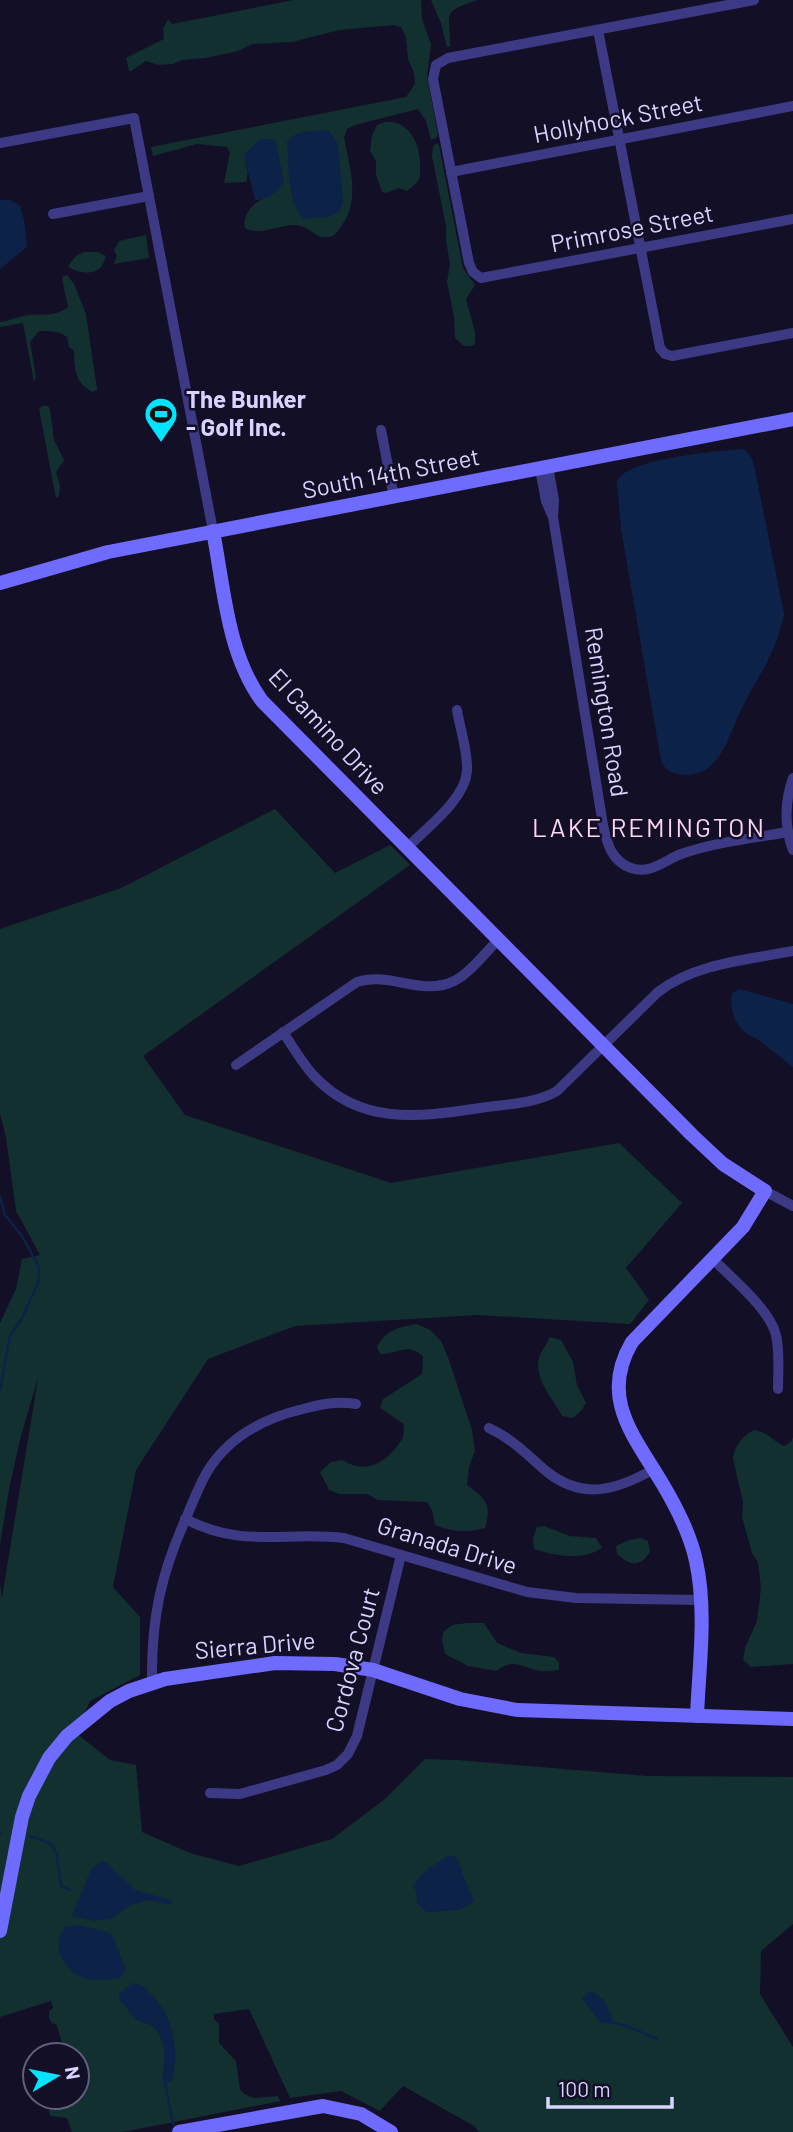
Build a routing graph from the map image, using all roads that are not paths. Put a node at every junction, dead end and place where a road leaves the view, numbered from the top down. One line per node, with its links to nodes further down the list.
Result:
1 (754, 0): 2 (street)
2 (598, 30): 4 (street); 6 (street)
3 (793, 106): 4 (street, Hollyhock Street)
4 (619, 140): 6 (street, Hollyhock Street); 10 (street)
5 (0, 143): 7 (street, El Camino Drive)
6 (451, 172): 10 (street, Primrose Street)
7 (149, 196): 8 (street); 16 (street, El Camino Drive)
8 (53, 214)
9 (793, 219): 10 (street, Primrose Street)
10 (639, 248): 11 (street)
11 (793, 333)
12 (793, 419): 14 (street, South 14th Street)
13 (381, 430): 15 (street)
14 (544, 468): 15 (street, South 14th Street); 20 (street, Remington Road)
15 (394, 497): 16 (street, South 14th Street)
16 (214, 531): 17 (street, South 14th Street); 21 (street, El Camino Drive)
17 (0, 583)
18 (457, 710): 21 (street)
19 (793, 778): 20 (street)
20 (788, 832): 22 (street)
21 (407, 848): 23 (street, El Camino Drive)
22 (793, 850)
23 (498, 940): 25 (street); 26 (street, El Camino Drive)
24 (793, 951): 26 (street)
25 (283, 1032): 26 (street); 27 (street)
26 (604, 1046): 28 (street, El Camino Drive)
27 (236, 1065)
28 (765, 1191): 29 (street, El Camino Drive); 30 (street)
29 (793, 1206)
30 (713, 1259): 31 (street); 34 (street)
31 (778, 1389)
32 (356, 1404): 35 (street)
33 (489, 1428): 34 (street)
34 (654, 1469): 37 (street)
35 (185, 1519): 36 (street, Granada Drive); 39 (street)
36 (401, 1555): 37 (street, Granada Drive); 38 (street, Cordova Court)
37 (700, 1600): 40 (street)
38 (373, 1670): 39 (street, Sierra Drive); 40 (street, Sierra Drive); 42 (street, Cordova Court)
39 (152, 1682): 43 (street, Sierra Drive)
40 (697, 1716): 41 (street, Sierra Drive)
41 (793, 1719)
42 (210, 1793)
43 (0, 1931)
44 (178, 2132): 45 (street)
45 (391, 2132)

